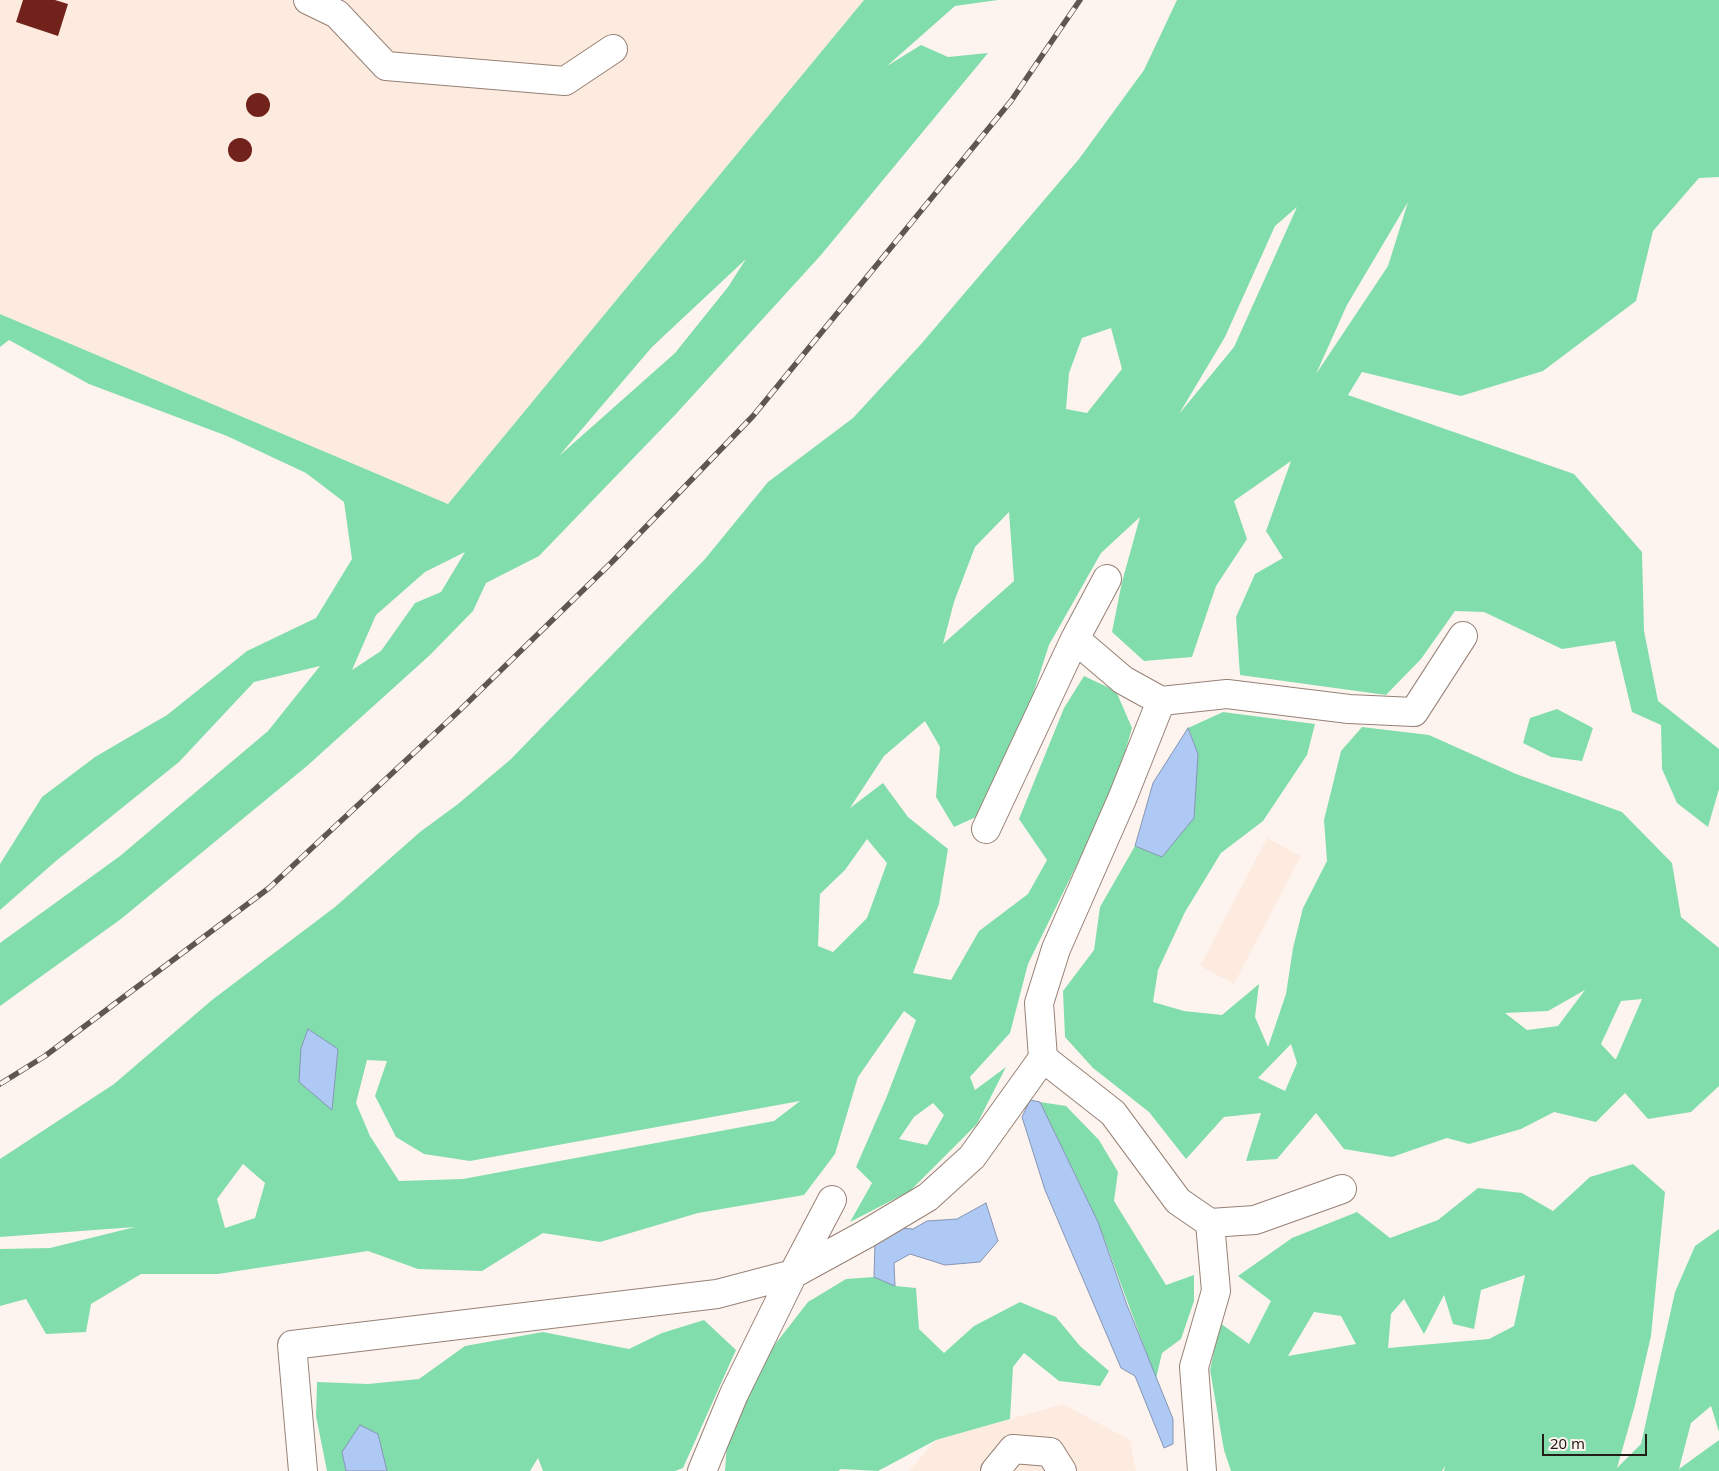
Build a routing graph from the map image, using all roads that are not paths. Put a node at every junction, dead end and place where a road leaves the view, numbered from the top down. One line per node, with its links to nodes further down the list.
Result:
1 (308, 0): 2 (lane)
2 (613, 49)
3 (1107, 579): 5 (lane)
4 (1462, 636): 6 (lane)
5 (1075, 639): 6 (lane); 7 (lane)
6 (1161, 701): 8 (lane)
7 (986, 829)
8 (1043, 1058): 11 (lane); 12 (lane)
9 (1342, 1189): 11 (lane)
10 (832, 1200): 12 (lane)
11 (1210, 1223): 17 (lane)
12 (792, 1274): 13 (lane); 14 (lane)
13 (303, 1471)
14 (702, 1471)
15 (995, 1471): 16 (lane)
16 (1062, 1471)
17 (1202, 1471)

